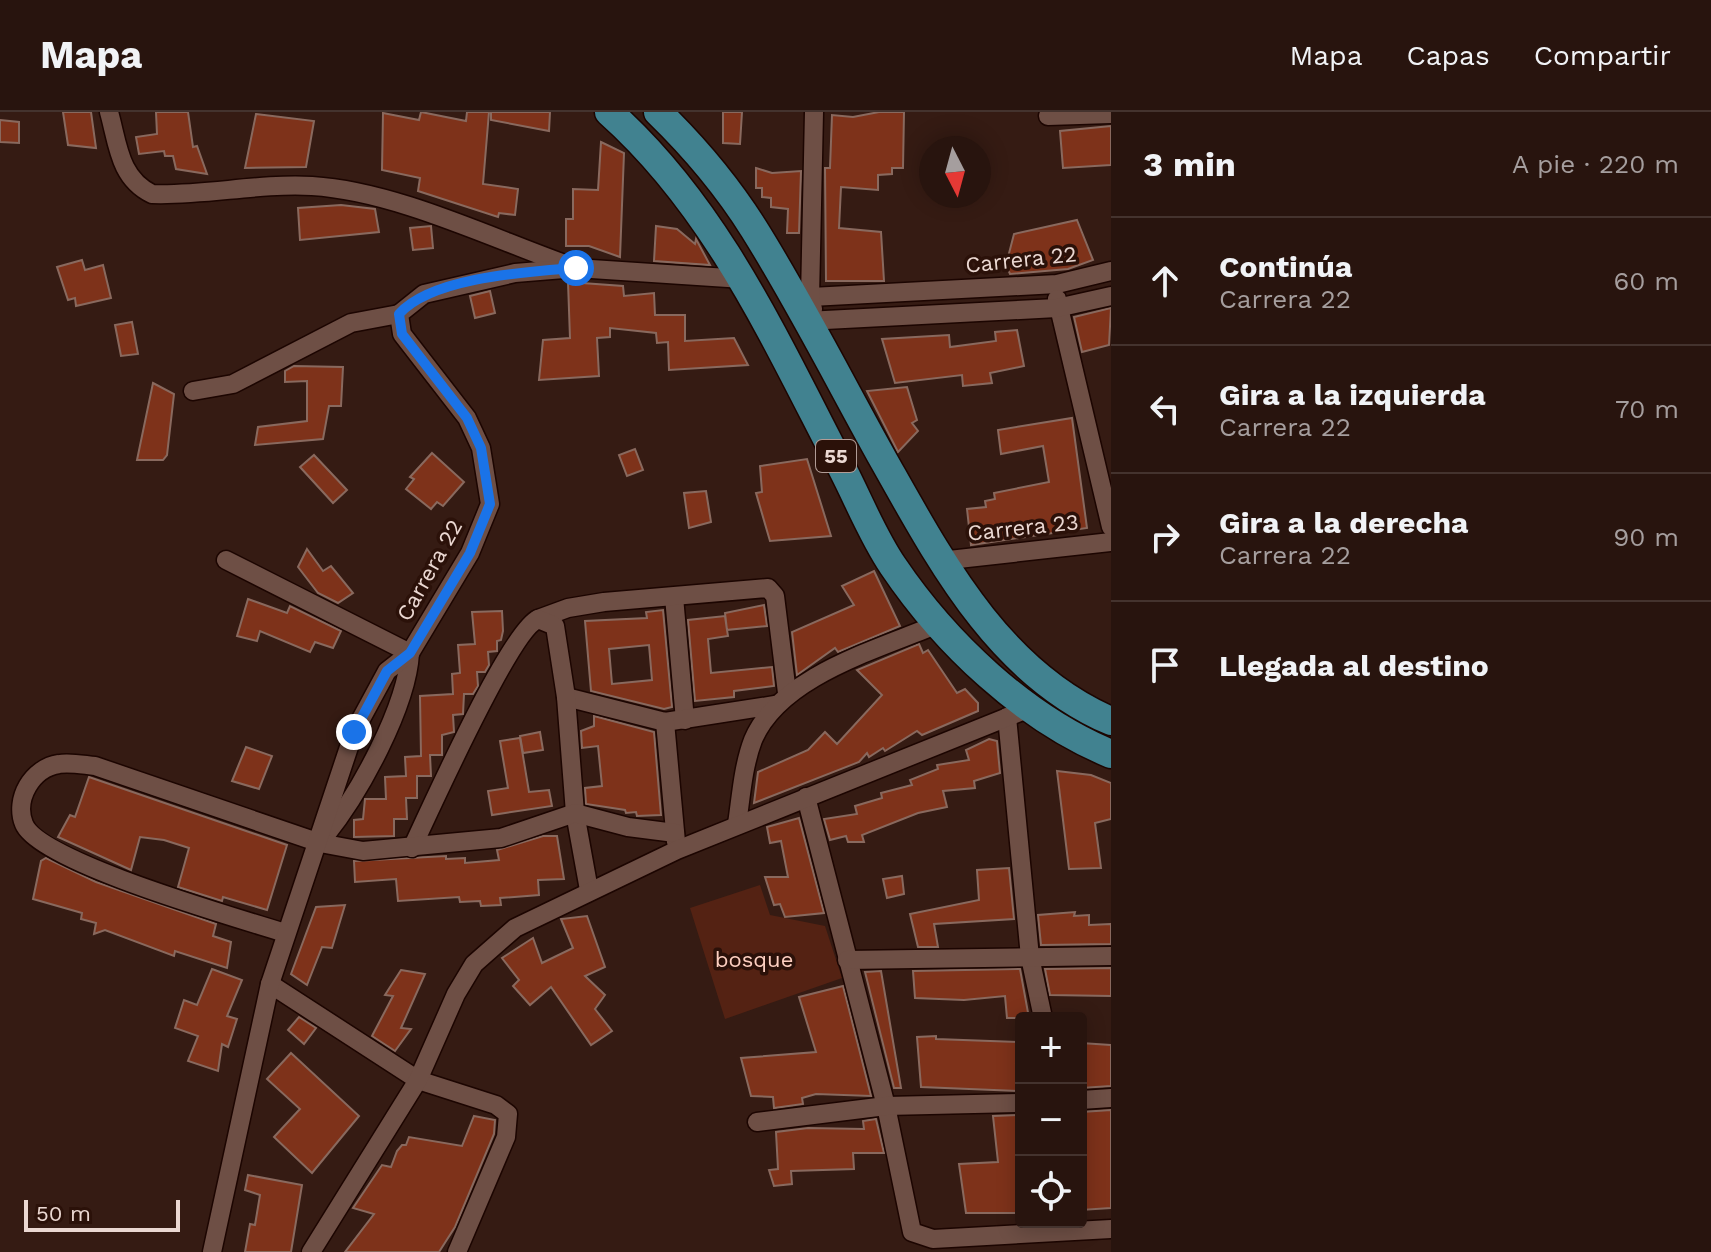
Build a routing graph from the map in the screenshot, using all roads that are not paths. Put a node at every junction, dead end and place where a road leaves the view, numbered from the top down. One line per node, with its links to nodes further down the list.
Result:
1 (109, 112): 7 (street)
2 (609, 112): 9 (highway, 55)
3 (658, 112): 13 (highway, 55)
4 (814, 112): 13 (street)
5 (1111, 114): 6 (street)
6 (1048, 116)
7 (576, 268): 9 (street); 14 (street)
8 (1111, 271): 10 (street, Carrera 22)
9 (743, 279): 22 (highway, 55)
10 (1057, 284): 12 (street); 13 (street, Carrera 22)
11 (1111, 296): 12 (street)
12 (1057, 308): 13 (street); 16 (street)
13 (806, 309): 19 (highway, 55)
14 (399, 314): 15 (street); 23 (street, Carrera 22)
15 (193, 391)
16 (1111, 527)
17 (1111, 542): 19 (street, Carrera 23)
18 (226, 560): 23 (street)
19 (940, 561): 28 (highway, 55)
20 (674, 597): 21 (street); 25 (street); 27 (street)
21 (538, 619): 24 (street); 36 (street)
22 (940, 623): 25 (street); 26 (highway, 55)
23 (410, 653): 35 (street, Carrera 22); 35 (street, Carrera 22)
24 (566, 697): 29 (street); 32 (street)
25 (781, 699): 27 (street); 33 (street)
26 (1019, 712): 30 (highway, 55); 31 (street); 40 (street)
27 (685, 720): 29 (street)
28 (1111, 721)
29 (665, 722): 34 (street)
30 (1111, 754)
31 (806, 797): 33 (street); 41 (street)
32 (575, 813): 34 (street); 36 (street); 37 (street)
33 (737, 824): 34 (street)
34 (676, 841): 37 (street)
35 (320, 843): 36 (street); 38 (street, Carrera 22); 38 (street)
36 (412, 848)
37 (589, 890): 44 (street)
38 (285, 933): 42 (street, Carrera 22)
39 (1111, 956): 40 (street)
40 (1030, 957): 41 (street); 43 (street)
41 (847, 960): 48 (street)
42 (270, 984): 44 (street); 52 (street, Carrera 22)
43 (1042, 1012)
44 (418, 1080): 53 (street); 54 (street)
45 (1111, 1098): 46 (street)
46 (1087, 1100)
47 (1015, 1103): 48 (street)
48 (886, 1106): 49 (street); 51 (street)
49 (757, 1122)
50 (1111, 1229): 51 (street)
51 (1005, 1243)
52 (212, 1252)
53 (311, 1252)
54 (457, 1252)

